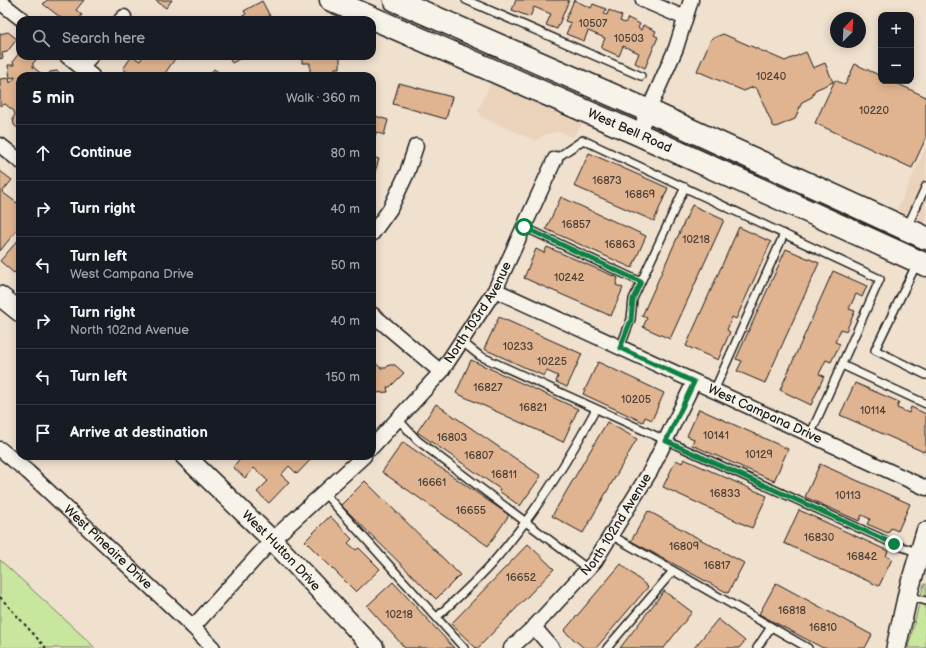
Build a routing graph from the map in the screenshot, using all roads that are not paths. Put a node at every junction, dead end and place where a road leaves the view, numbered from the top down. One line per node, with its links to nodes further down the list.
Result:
1 (331, 0): 8 (main road, West Bell Road)
2 (395, 0): 15 (main road, West Bell Road)
3 (466, 0): 14 (lane)
4 (643, 0): 9 (street)
5 (691, 0): 9 (street)
6 (0, 2): 7 (street)
7 (17, 16)
8 (368, 16)
9 (685, 18): 15 (street)
10 (376, 20): 16 (main road, West Bell Road)
11 (72, 60): 13 (street)
12 (89, 60): 13 (street)
13 (86, 72)
14 (641, 76)
15 (649, 111): 16 (street); 25 (main road, West Bell Road)
16 (638, 134): 28 (main road, West Bell Road)
17 (0, 145): 19 (street)
18 (416, 146): 24 (street)
19 (16, 158)
20 (555, 159): 22 (lane); 23 (street, North 103rd Avenue)
21 (926, 186): 25 (lane)
22 (685, 187): 26 (lane); 29 (lane)
23 (524, 227): 29 (lane); 30 (street, North 103rd Avenue)
24 (376, 228)
25 (906, 229): 27 (main road, West Bell Road)
26 (784, 234): 36 (lane); 40 (lane)
27 (926, 238)
28 (922, 263): 38 (lane)
29 (641, 282): 35 (lane)
30 (495, 290): 34 (street, North 103rd Avenue); 35 (street, West Campana Drive)
31 (0, 296): 32 (street)
32 (16, 309)
33 (376, 317): 37 (street)
34 (461, 341): 37 (street, North 103rd Avenue); 42 (lane)
35 (620, 348): 39 (street, West Campana Drive)
36 (842, 366): 41 (lane); 44 (lane)
37 (441, 372): 43 (street, North 103rd Avenue)
38 (926, 375)
39 (694, 382): 40 (street, West Campana Drive); 45 (street, North 102nd Avenue)
40 (714, 391): 44 (street, West Campana Drive)
41 (926, 404)
42 (596, 409): 45 (lane); 52 (lane)
43 (398, 419): 46 (street, North 103rd Avenue); 52 (lane)
44 (810, 435): 50 (street, West Campana Drive)
45 (666, 441): 54 (street, North 102nd Avenue); 56 (lane)
46 (376, 443)
47 (0, 449): 62 (street, West Pineaire Drive)
48 (189, 460): 55 (street, West Hutton Drive)
49 (355, 460): 51 (street)
50 (926, 488)
51 (324, 493): 55 (street); 61 (lane)
52 (526, 522): 57 (lane); 61 (lane)
53 (926, 532): 56 (street)
54 (611, 535): 57 (street, North 102nd Avenue); 58 (lane)
55 (272, 540): 62 (street); 66 (street, West Hutton Drive)
56 (920, 554): 59 (street)
57 (588, 569): 63 (street, North 102nd Avenue)
58 (673, 571): 64 (lane); 70 (lane)
59 (908, 596): 60 (lane); 73 (street)
60 (926, 601)
61 (437, 617): 67 (lane)
62 (193, 627): 65 (street, West Pineaire Drive)
63 (534, 627): 68 (street, North 102nd Avenue); 69 (street)
64 (771, 627): 71 (lane); 72 (lane)
65 (213, 648)
66 (374, 648)
67 (464, 648)
68 (511, 648)
69 (552, 648)
70 (607, 648)
71 (757, 648)
72 (808, 648)
73 (896, 648)

